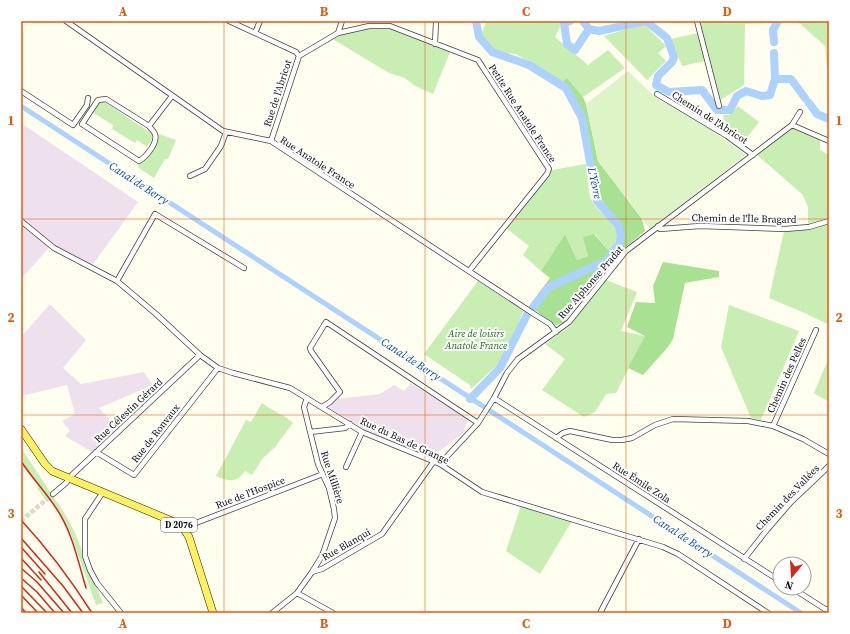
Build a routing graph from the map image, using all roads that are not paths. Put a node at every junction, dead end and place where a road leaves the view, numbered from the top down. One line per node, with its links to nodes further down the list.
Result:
1 (66, 21): 13 (street, Rue Anatole France)
2 (229, 21): 7 (street, Rue de l'Abricot)
3 (260, 21): 7 (street)
4 (342, 21): 8 (street)
5 (436, 21): 9 (street)
6 (697, 21): 15 (street, Chemin de l'Abricot)
7 (255, 33): 10 (street, Rue de l'Abricot)
8 (338, 33): 9 (street, Petite Rue Anatole France); 10 (street)
9 (435, 44): 28 (street, Petite Rue Anatole France)
10 (299, 56): 20 (street, Rue de l'Abricot)
11 (21, 91): 14 (street)
12 (657, 94): 22 (street, Chemin de l'Abricot)
13 (172, 96): 18 (street); 19 (street, Rue Anatole France)
14 (88, 98)
15 (719, 106)
16 (800, 112): 17 (street, Rue Alphonse Pradat)
17 (792, 125): 21 (street); 22 (street, Rue Alphonse Pradat)
18 (149, 126): 18 (street)
19 (226, 132): 20 (street, Rue Anatole France); 23 (street)
20 (271, 141): 28 (street, Rue Anatole France)
21 (829, 141)
22 (753, 155): 26 (street, Rue Alphonse Pradat)
23 (190, 176)
24 (21, 221): 29 (street, Rue du Bas de Grange)
25 (829, 221): 26 (street, Chemin de l'Île Bragard)
26 (658, 226): 31 (street, Rue Alphonse Pradat)
27 (244, 268): 29 (street)
28 (469, 271): 31 (street, Rue Anatole France)
29 (117, 281): 32 (street, Rue du Bas de Grange)
30 (816, 330): 39 (street, Chemin des Pelles)
31 (556, 332): 35 (street, Rue Alphonse Pradat)
32 (200, 355): 33 (street, Rue du Bas de Grange); 44 (street, Rue Célestin Gérard)
33 (218, 368): 34 (street, Rue du Bas de Grange); 44 (street, Rue de Ronvaux)
34 (307, 398): 36 (street, Rue du Bas de Grange); 41 (street, Rue Millière)
35 (494, 398): 37 (street, Rue Alphonse Pradat); 43 (street, Rue Émile Zola)
36 (322, 407): 37 (street); 38 (street, Rue du Bas de Grange)
37 (478, 423): 47 (street, Rue Alphonse Pradat)
38 (350, 424): 41 (street); 42 (street, Rue du Bas de Grange)
39 (773, 426): 43 (street, Chemin des Pelles); 45 (street, Chemin des Pelles)
40 (21, 429): 51 (main road, D 2076)
41 (310, 432): 50 (street, Rue Millière)
42 (362, 432): 46 (street, Rue du Bas de Grange); 48 (street)
43 (556, 438): 56 (street, Rue Émile Zola)
44 (96, 452): 51 (street, Rue Célestin Gérard)
45 (829, 454)
46 (434, 461): 47 (street, Rue du Bas de Grange); 57 (street, Rue Blanqui)
47 (440, 464): 55 (street, Rue du Bas de Grange)
48 (346, 467)
49 (829, 467): 56 (street, Chemin des Vallées)
50 (323, 474): 54 (street, Rue de l'Hospice); 57 (street, Rue Millière)
51 (69, 478): 52 (main road, D 2076); 53 (street, Rue Célestin Gérard)
52 (103, 492): 54 (main road, D 2076); 62 (street)
53 (53, 494)
54 (183, 528): 63 (main road, D 2076)
55 (639, 539): 66 (street); 67 (street, Rue du Bas de Grange)
56 (744, 559): 58 (street, Rue Émile Zola)
57 (312, 572): 59 (street)
58 (772, 576)
59 (297, 593): 64 (street); 65 (street)
60 (805, 596): 61 (street)
61 (829, 610)
62 (120, 613)
63 (213, 613)
64 (272, 613)
65 (333, 613)
66 (600, 613)
67 (768, 613)

